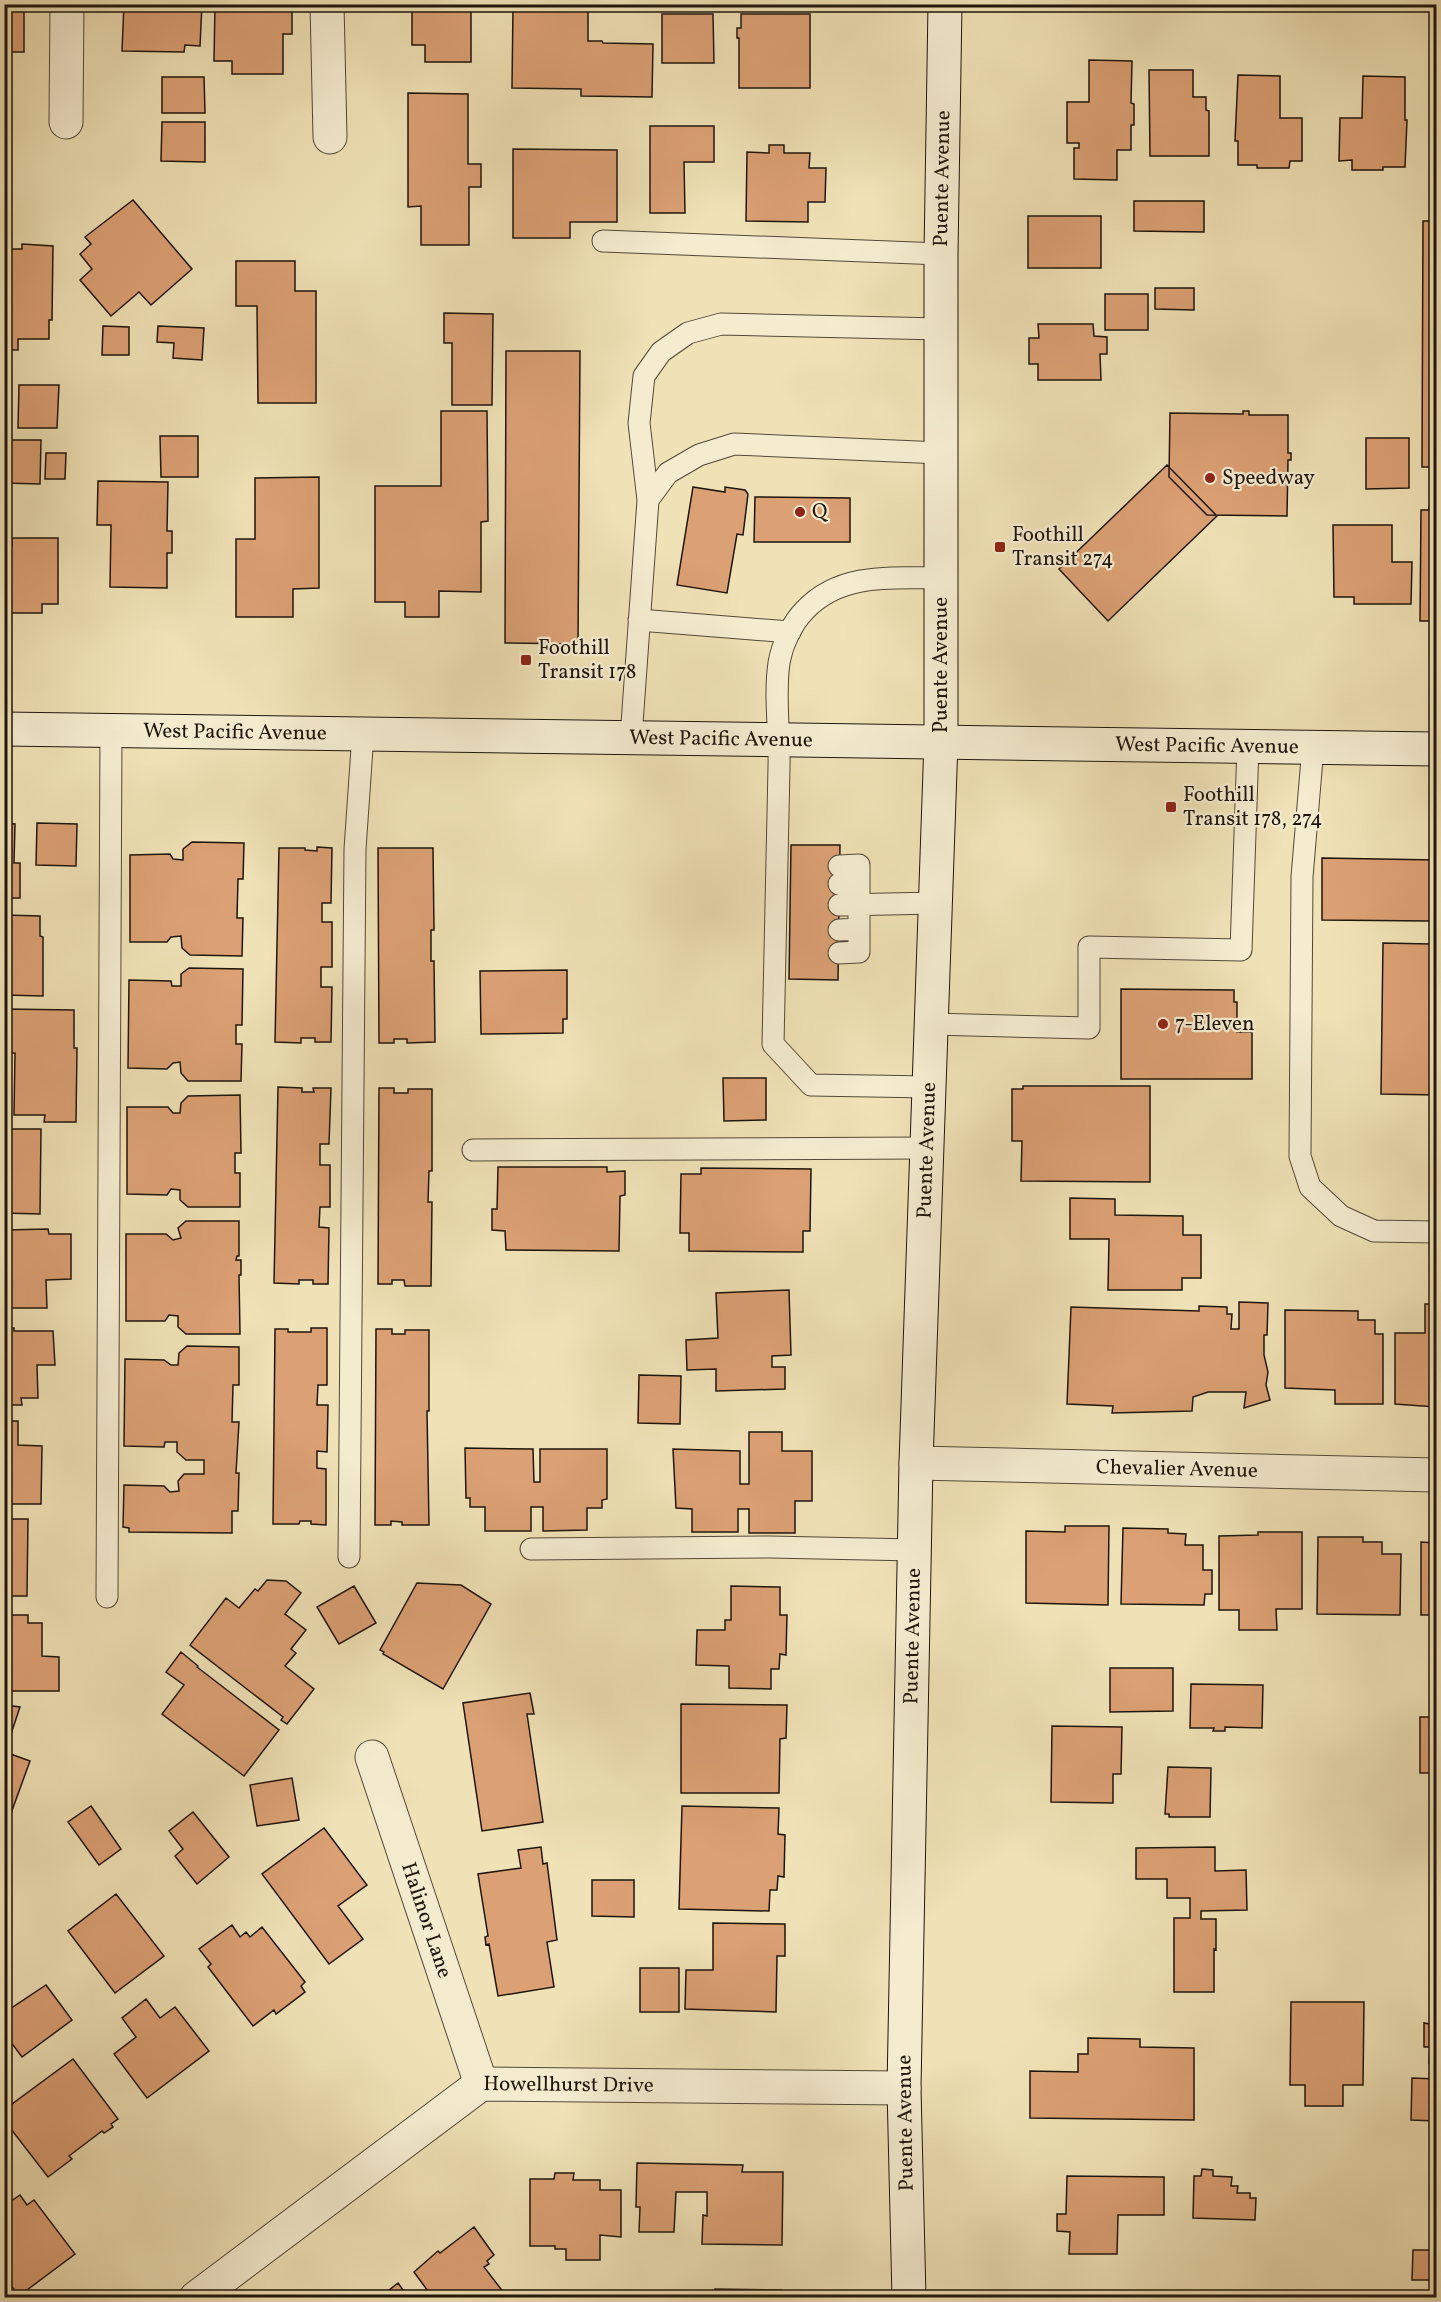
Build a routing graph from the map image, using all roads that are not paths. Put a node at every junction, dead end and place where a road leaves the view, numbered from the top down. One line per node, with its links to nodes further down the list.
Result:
1 (67, 4): 4 (street)
2 (327, 4): 5 (street)
3 (945, 4): 7 (street, Puente Avenue)
4 (66, 122)
5 (330, 137)
6 (603, 241): 7 (lane)
7 (941, 254): 8 (street, Puente Avenue)
8 (941, 328): 9 (street, Puente Avenue); 10 (lane)
9 (941, 453): 10 (lane); 11 (street, Puente Avenue)
10 (648, 500): 12 (lane)
11 (941, 579): 13 (lane); 19 (street, Puente Avenue)
12 (639, 620): 13 (lane); 17 (lane)
13 (790, 632): 18 (lane)
14 (4, 729): 15 (street, West Pacific Avenue)
15 (111, 731): 16 (street, West Pacific Avenue); 35 (lane)
16 (363, 734): 17 (street, West Pacific Avenue); 34 (lane)
17 (631, 738): 18 (street, West Pacific Avenue)
18 (780, 740): 19 (street, West Pacific Avenue); 26 (lane)
19 (941, 741): 20 (street, West Pacific Avenue); 23 (street, Puente Avenue)
20 (1248, 746): 21 (street, West Pacific Avenue); 25 (lane)
21 (1313, 747): 22 (street, West Pacific Avenue); 29 (lane)
22 (1437, 749)
23 (936, 903): 24 (lane); 25 (street, Puente Avenue)
24 (839, 953)
25 (931, 1024): 26 (street, Puente Avenue)
26 (929, 1087): 27 (street, Puente Avenue)
27 (927, 1148): 28 (lane); 30 (street, Puente Avenue)
28 (473, 1150)
29 (1437, 1232)
30 (916, 1463): 31 (street, Chevalier Avenue); 33 (street, Puente Avenue)
31 (1437, 1475)
32 (531, 1549): 33 (lane)
33 (915, 1550): 38 (street, Puente Avenue)
34 (349, 1557)
35 (107, 1597)
36 (372, 1757): 37 (street, Halinor Lane)
37 (481, 2084): 38 (street, Howellhurst Drive); 39 (street, Howellhurst Drive)
38 (904, 2088): 40 (street, Puente Avenue)
39 (196, 2298)
40 (909, 2298)

